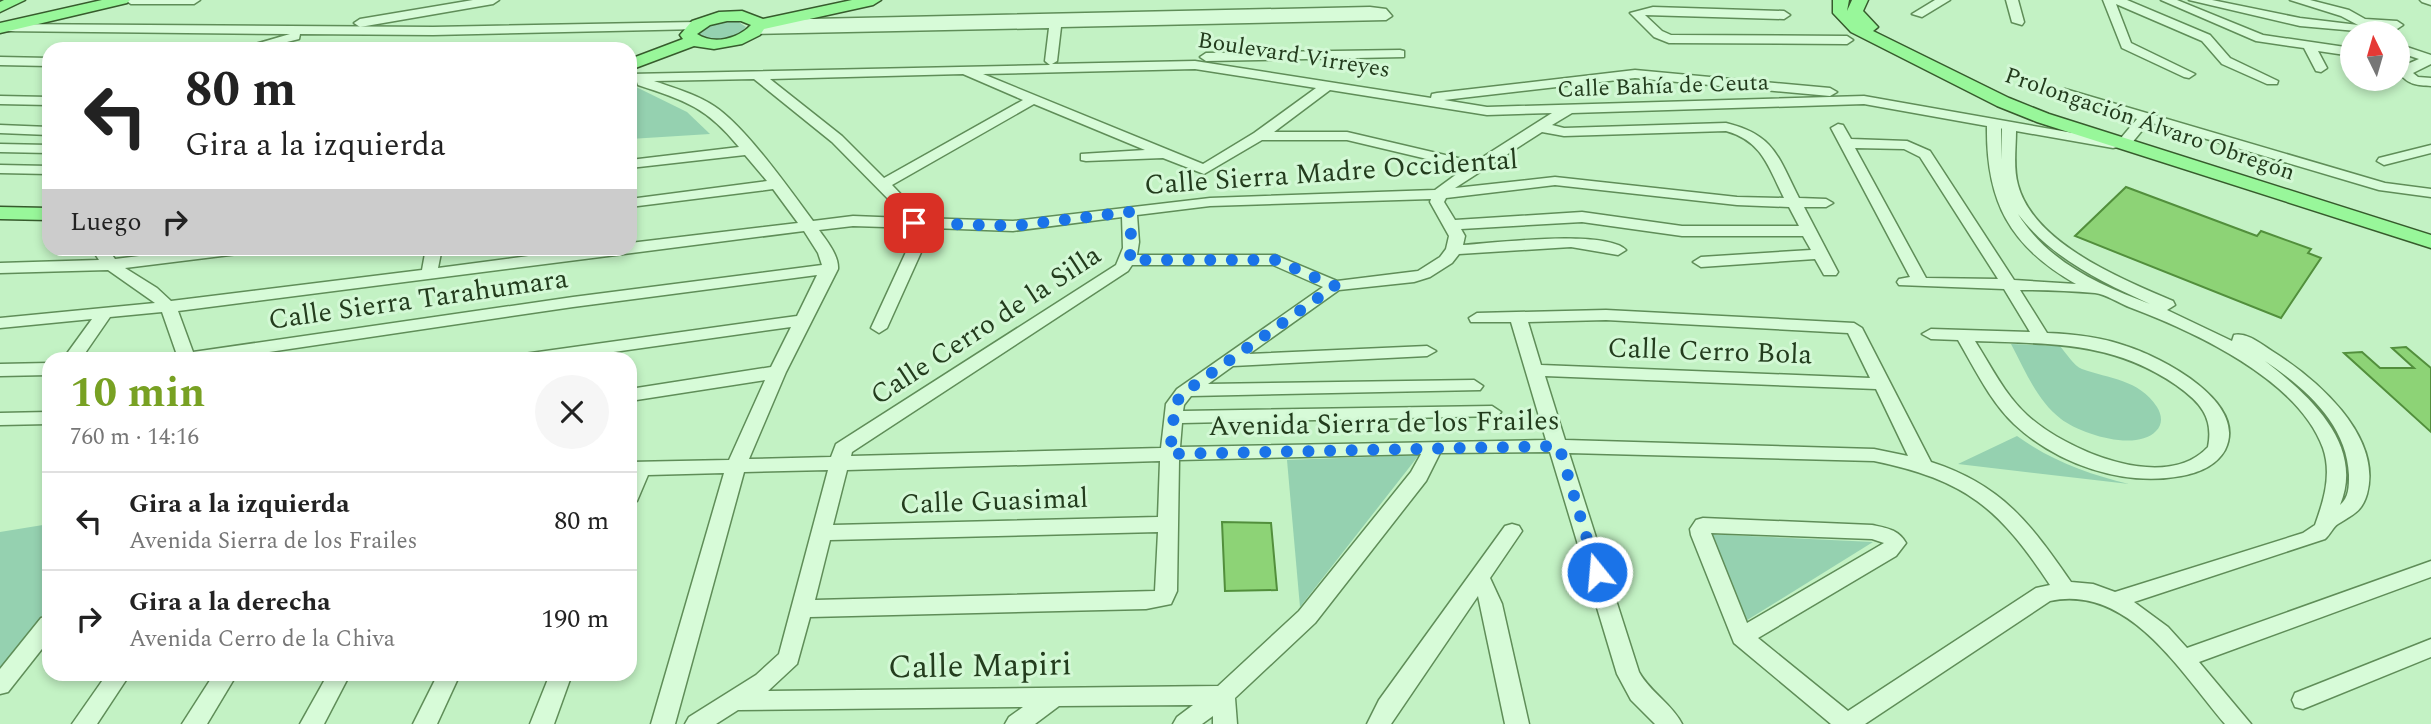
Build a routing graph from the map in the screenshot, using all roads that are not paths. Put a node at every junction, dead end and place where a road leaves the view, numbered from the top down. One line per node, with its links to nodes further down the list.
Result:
1 (17, 0): 19 (main road)
2 (122, 0): 29 (main road)
3 (131, 0): 4 (street)
4 (194, 0)
5 (493, 0): 30 (street)
6 (843, 0): 27 (main road)
7 (873, 0): 27 (main road)
8 (1780, 0): 25 (street)
9 (1841, 0): 75 (main road, Prolongación Álvaro Obregón)
10 (1860, 0): 75 (main road, Prolongación Álvaro Obregón)
11 (1944, 0): 20 (street)
12 (2012, 0): 23 (street)
13 (2109, 0): 52 (street)
14 (2118, 0): 57 (street)
15 (2167, 0): 24 (street)
16 (2195, 0): 21 (street)
17 (2296, 0): 22 (street)
18 (2282, 2): 21 (street)
19 (0, 7)
20 (1918, 14)
21 (2264, 16): 24 (street); 28 (street)
22 (2360, 21)
23 (2018, 22)
24 (2220, 22): 36 (street)
25 (1791, 23): 34 (street); 34 (street)
26 (1055, 24): 27 (street); 27 (street); 43 (street)
27 (756, 25): 31 (main road); 31 (main road)
28 (2340, 27)
29 (1, 28): 30 (street)
30 (325, 29): 31 (street); 32 (street)
31 (691, 33): 32 (street); 39 (main road); 48 (main road)
32 (286, 38): 35 (street)
33 (1847, 40): 34 (street)
34 (1807, 41)
35 (271, 42)
36 (2309, 46): 37 (street); 47 (street)
37 (2340, 50)
38 (2410, 52): 41 (street)
39 (637, 54)
40 (1400, 54): 44 (street)
41 (2430, 59): 58 (street)
42 (0, 61): 45 (street)
43 (1051, 61): 44 (street, Boulevard Virreyes); 50 (street, Boulevard Virreyes)
44 (1195, 61): 46 (street, Calle Bahía de Ceuta); 49 (street, Boulevard Virreyes)
45 (42, 62)
46 (1237, 68): 55 (street, Boulevard Virreyes); 59 (street, Calle Bahía de Ceuta)
47 (2321, 68)
48 (637, 70)
49 (964, 70): 53 (street, Boulevard Virreyes); 61 (street)
50 (637, 74)
51 (637, 74): 53 (street, Boulevard Virreyes)
52 (2189, 74)
53 (757, 75): 89 (street)
54 (637, 77): 80 (street)
55 (1589, 79): 56 (street, Boulevard Virreyes); 64 (street)
56 (1696, 79): 63 (street, Boulevard Virreyes); 66 (street)
57 (2272, 80)
58 (2431, 82)
59 (1326, 87): 67 (street, Calle Bahía de Ceuta); 74 (street)
60 (2065, 93): 68 (street)
61 (1034, 99): 81 (street); 89 (street)
62 (0, 100): 65 (street)
63 (1864, 100): 66 (street, Calle Bahía de Ceuta); 69 (street, Calle Bahía de Ceuta)
64 (1606, 101)
65 (42, 102)
66 (1708, 104): 67 (street, Calle Bahía de Ceuta)
67 (1568, 108): 70 (street)
68 (2146, 117): 75 (street); 91 (street)
69 (2002, 125): 75 (street, Calle Bahía de Ceuta); 120 (street); 121 (street)
70 (1540, 128): 85 (street); 94 (street)
71 (1838, 128): 76 (street)
72 (0, 130): 73 (street)
73 (42, 131)
74 (1259, 136): 85 (street); 90 (street)
75 (2126, 141): 102 (main road, Prolongación Álvaro Obregón); 104 (main road, Prolongación Álvaro Obregón)
76 (1846, 143): 122 (street); 122 (street)
77 (0, 148): 78 (street)
78 (42, 149)
79 (2431, 149): 83 (street)
80 (749, 150): 84 (street); 88 (street)
81 (1164, 153): 82 (street); 90 (street)
82 (1086, 157)
83 (2384, 160)
84 (637, 163)
85 (1478, 167): 92 (street)
86 (0, 169): 87 (street)
87 (42, 170)
88 (777, 184): 93 (street); 101 (street)
89 (882, 185): 99 (street)
90 (1207, 186): 92 (street, Calle Sierra Madre Occidental); 96 (street, Calle Sierra Madre Occidental)
91 (2431, 193)
92 (1440, 194): 94 (street, Calle Sierra Madre Occidental); 100 (street)
93 (637, 202)
94 (1795, 202): 95 (street, Calle Sierra Madre Occidental); 103 (street)
95 (1826, 203)
96 (1129, 212): 99 (street, Calle Sierra Madre Occidental); 113 (street, Calle Cerro de la Silla)
97 (0, 213): 98 (main road)
98 (42, 214)
99 (920, 224): 101 (street, Calle Sierra Madre Occidental); 131 (street)
100 (1452, 225): 103 (street); 106 (street)
101 (806, 226): 105 (street, Calle Sierra Madre Occidental); 117 (street)
102 (2431, 230)
103 (1810, 231): 108 (street)
104 (2431, 242)
105 (637, 247)
106 (1454, 250): 107 (street); 123 (street)
107 (1618, 250)
108 (1822, 254): 114 (street); 118 (street)
109 (103, 256): 115 (street)
110 (181, 256): 115 (street)
111 (433, 256): 119 (street)
112 (570, 256): 119 (street, Calle Sierra Madre Occidental)
113 (1129, 260): 123 (street); 156 (street, Calle Cerro de la Silla)
114 (1701, 262)
115 (108, 265): 116 (street); 125 (street)
116 (0, 268)
117 (830, 269): 129 (street); 138 (street, Calle Sierra Tarahumara)
118 (1829, 272)
119 (429, 275): 125 (street, Calle Sierra Madre Occidental)
120 (2070, 276): 121 (street); 122 (street); 124 (street)
121 (2109, 277): 124 (street); 160 (street)
122 (2002, 284): 124 (street); 134 (street)
123 (1333, 287): 140 (street)
124 (2102, 293): 160 (street)
125 (167, 307): 126 (street, Calle Sierra Madre Occidental); 137 (street)
126 (104, 314): 130 (street, Calle Sierra Madre Occidental); 136 (street)
127 (1518, 317): 128 (street); 143 (street); 145 (street)
128 (1477, 318)
129 (802, 320): 139 (street); 144 (street)
130 (0, 323)
131 (880, 328)
132 (1931, 334): 133 (street)
133 (1963, 335): 134 (street); 134 (street)
134 (2042, 338)
135 (1427, 351): 140 (street)
136 (77, 352)
137 (183, 352)
138 (233, 352)
139 (574, 352)
140 (1227, 361): 147 (street)
141 (0, 369): 142 (street)
142 (42, 369)
143 (1536, 370): 145 (street, Calle Cerro Bola); 153 (street)
144 (777, 372): 148 (street); 157 (street)
145 (1883, 384): 158 (street)
146 (1474, 386): 147 (street)
147 (1187, 390): 150 (street)
148 (637, 394)
149 (1492, 412): 150 (street)
150 (1173, 417): 155 (street)
151 (42, 418): 152 (street)
152 (0, 419)
153 (1559, 446): 154 (street, Avenida Sierra de los Frailes); 158 (street, Avenida Sierra de los Frailes); 195 (street)
154 (1434, 447): 155 (street, Avenida Sierra de los Frailes); 179 (street)
155 (1170, 454): 156 (street, Avenida Sierra de los Frailes); 161 (street)
156 (837, 464): 157 (street, Avenida Sierra de los Frailes); 163 (street)
157 (736, 466): 159 (street, Avenida Sierra de los Frailes); 188 (street)
158 (1923, 466): 166 (street, Avenida Sierra de los Frailes)
159 (637, 469)
160 (2330, 519): 167 (street)
161 (1168, 524): 163 (street, Calle Guasimal); 168 (street)
162 (1512, 531): 165 (street)
163 (822, 533): 168 (street)
164 (2431, 569): 172 (street)
165 (1478, 577): 193 (street); 194 (street)
166 (2064, 588): 167 (street); 196 (street)
167 (2114, 600): 172 (street)
168 (804, 609): 182 (street)
169 (42, 633): 178 (street)
170 (1742, 637): 170 (street); 196 (street)
171 (2431, 648): 181 (street)
172 (2182, 659): 197 (street)
173 (114, 681): 183 (street)
174 (222, 681): 184 (street)
175 (336, 681): 185 (street)
176 (446, 681): 186 (street)
177 (558, 681): 187 (street)
178 (0, 685)
179 (1223, 695): 180 (street, Calle Mapiri); 191 (street); 192 (street)
180 (1055, 697): 182 (street, Calle Mapiri); 190 (street)
181 (2303, 699)
182 (738, 701): 189 (street)
183 (84, 724)
184 (194, 724)
185 (312, 724)
186 (425, 724)
187 (542, 724)
188 (663, 724)
189 (697, 724)
190 (1017, 724)
191 (1185, 724)
192 (1225, 724)
193 (1379, 724)
194 (1517, 724)
195 (1670, 724)
196 (1847, 724)
197 (2239, 724)

